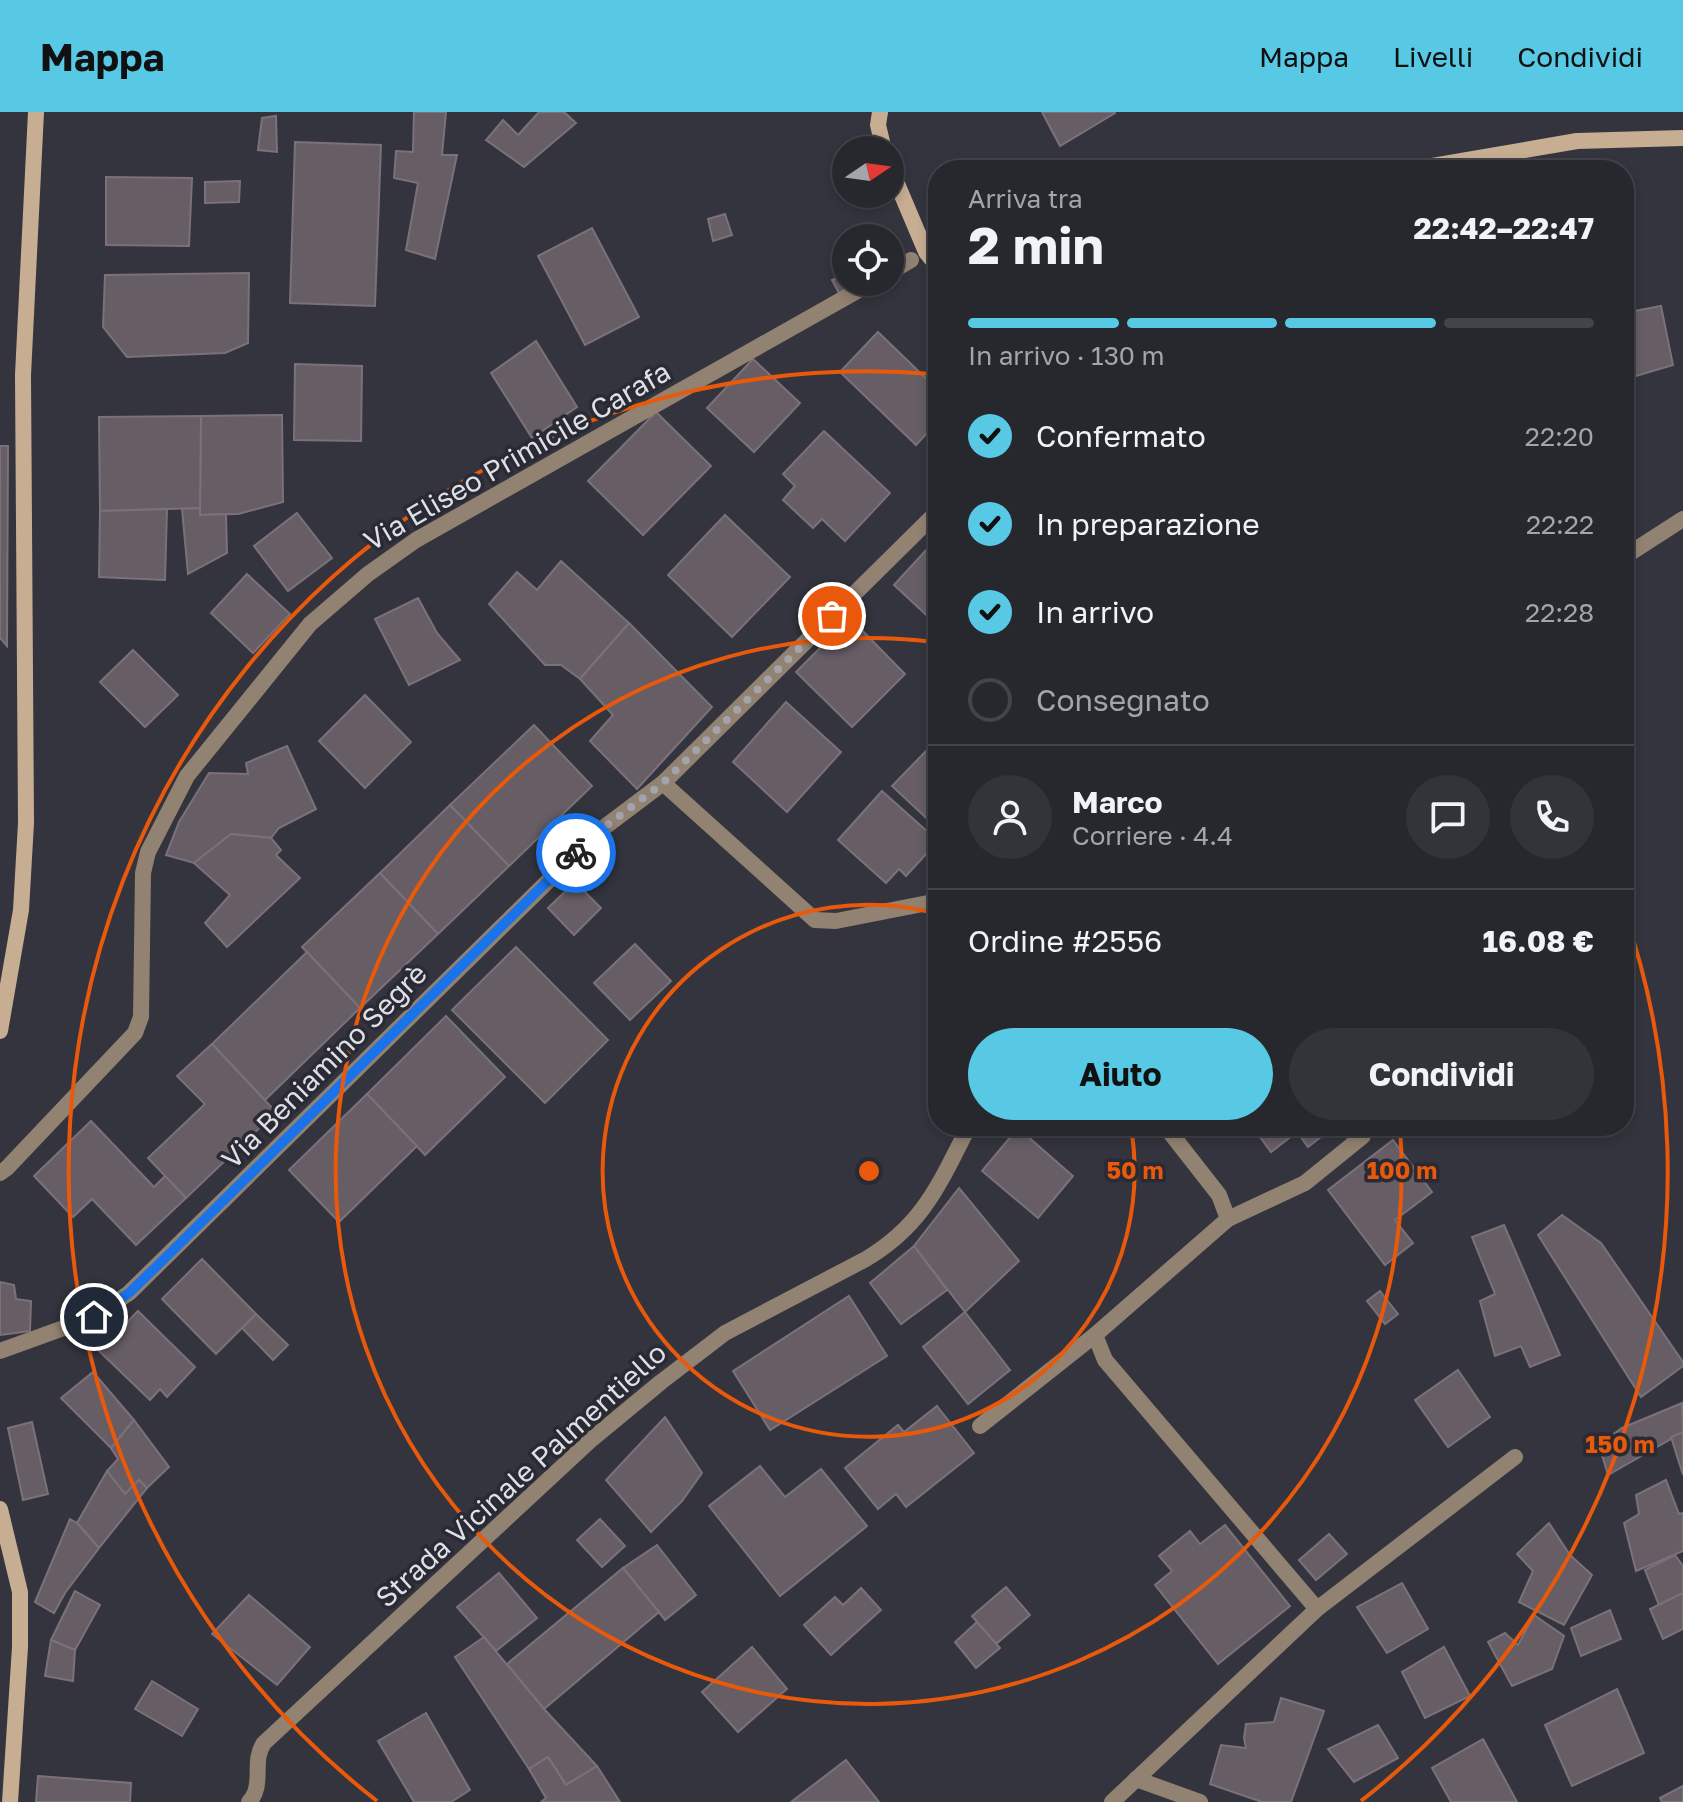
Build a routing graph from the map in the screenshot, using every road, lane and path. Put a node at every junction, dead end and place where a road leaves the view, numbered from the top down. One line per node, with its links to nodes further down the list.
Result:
1 (36, 112): 16 (street)
2 (880, 112): 3 (street)
3 (881, 136)
4 (1683, 138): 5 (street)
5 (1467, 160)
6 (904, 200): 7 (street)
7 (928, 254)
8 (911, 260): 9 (street)
9 (904, 264)
10 (848, 296): 20 (street, Via Eliseo Primicile Carafa)
11 (1683, 519): 13 (street)
12 (928, 521): 14 (street, Via Beniamino Segrè)
13 (1634, 551)
14 (663, 783): 15 (street); 23 (street, Via Beniamino Segrè)
15 (928, 903)
16 (0, 1031)
17 (964, 1136): 30 (street, Strada Vicinale Palmentiello)
18 (1173, 1136): 21 (street)
19 (1363, 1136): 21 (street)
20 (0, 1173)
21 (1228, 1219): 22 (street)
22 (1095, 1335): 24 (street); 27 (street)
23 (0, 1351)
24 (980, 1426)
25 (1515, 1457): 27 (street)
26 (0, 1509): 29 (street)
27 (1317, 1609): 28 (street)
28 (1136, 1779): 31 (street); 32 (street)
29 (10, 1802)
30 (249, 1802)
31 (1112, 1802)
32 (1200, 1802)

